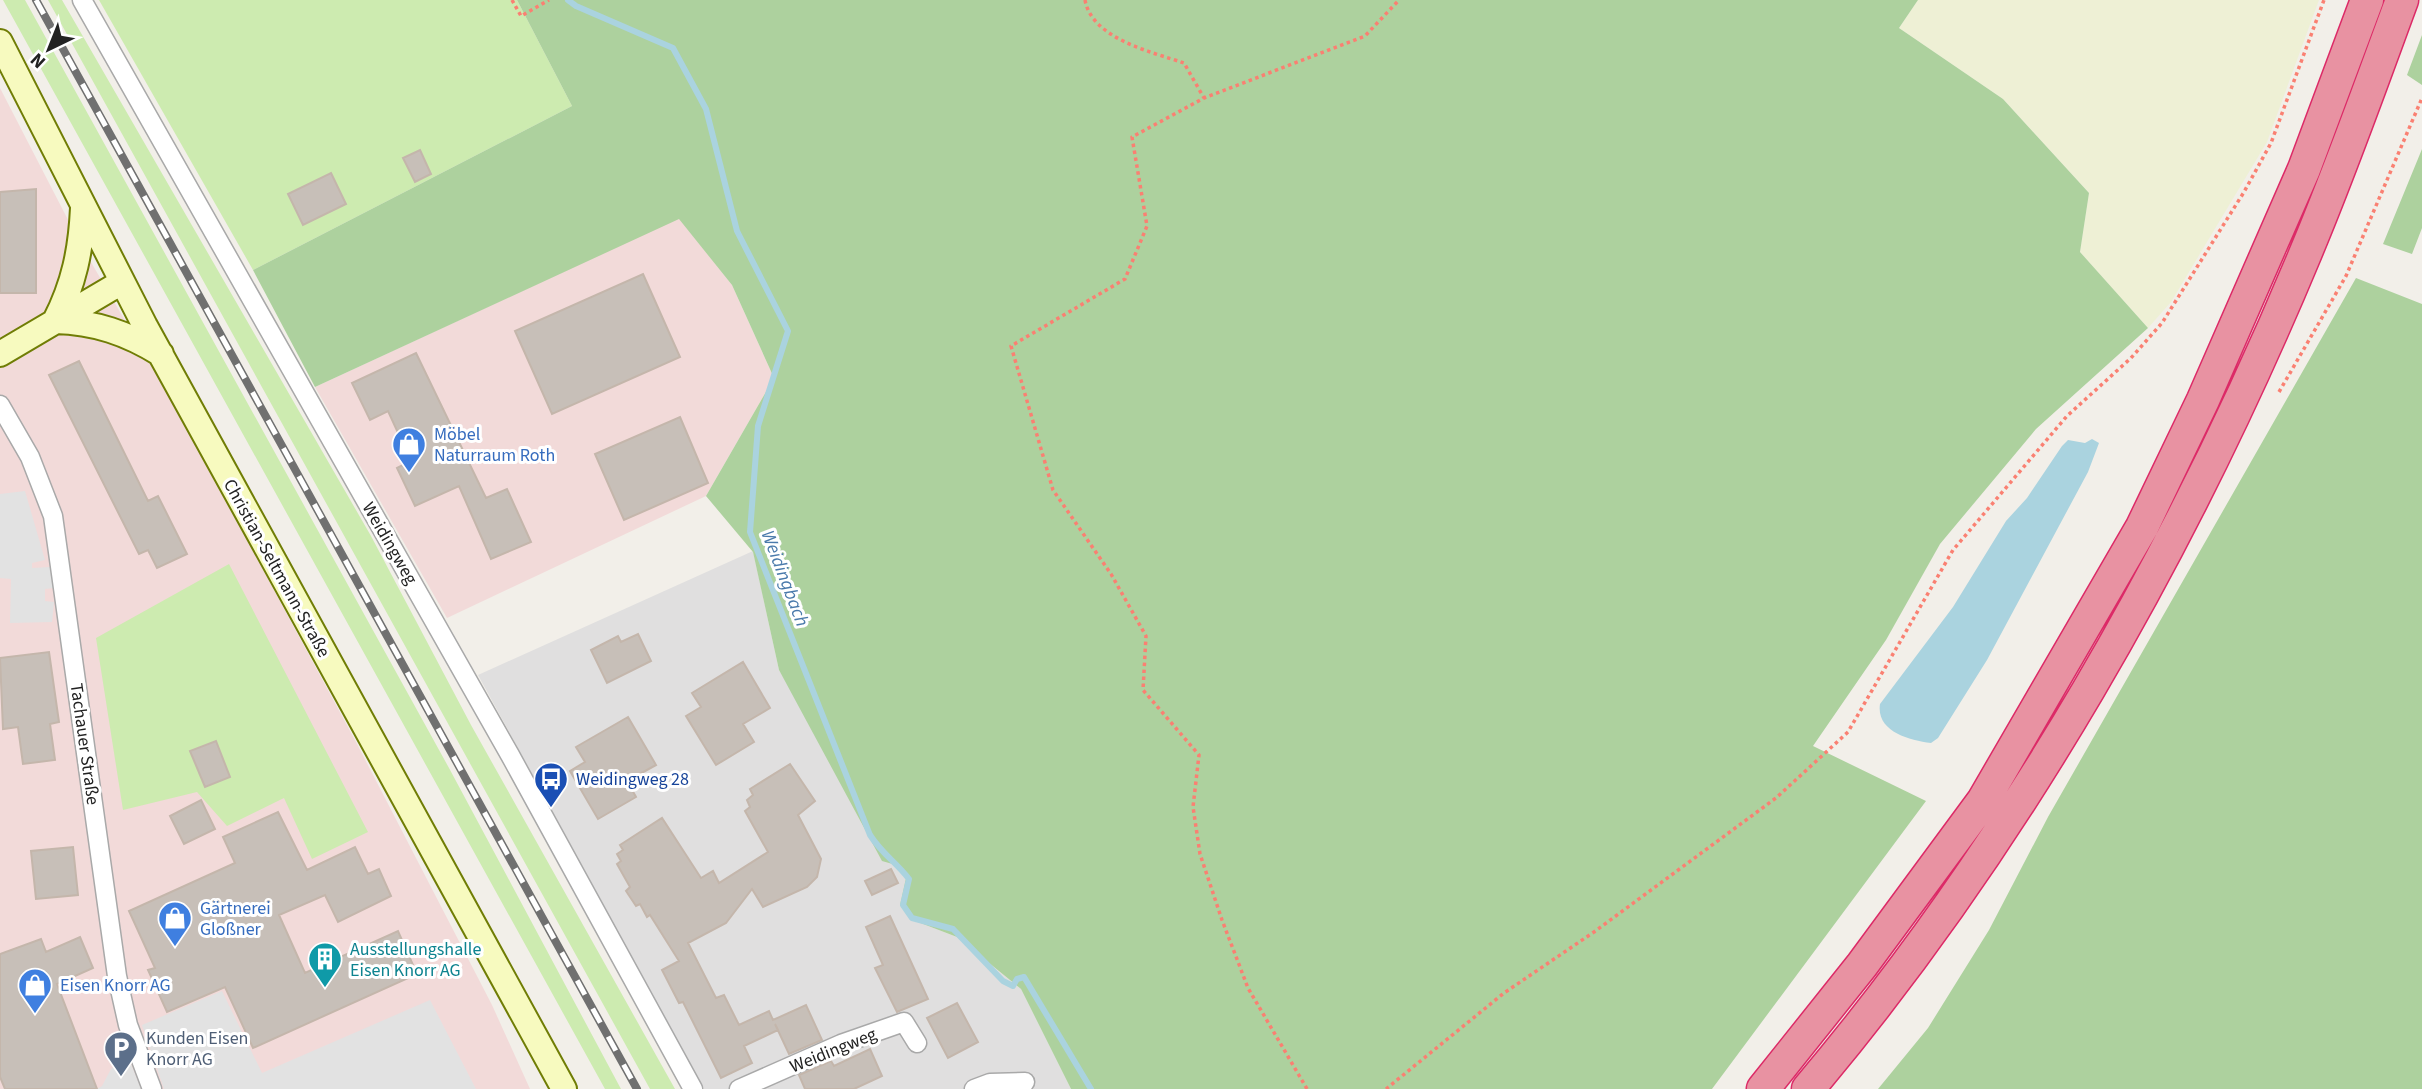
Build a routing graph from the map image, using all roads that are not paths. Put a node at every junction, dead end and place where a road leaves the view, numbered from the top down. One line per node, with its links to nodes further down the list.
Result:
1 (82, 0): 15 (street, Weidingweg)
2 (2367, 0): 18 (highway)
3 (2402, 0): 19 (highway)
4 (0, 42): 5 (main road, Christian-Seltmann-Straße)
5 (83, 205): 6 (main road, Christian-Seltmann-Straße); 7 (main road)
6 (122, 282): 7 (main road); 9 (main road, Christian-Seltmann-Straße)
7 (54, 321): 8 (main road); 9 (main road)
8 (0, 354)
9 (161, 354): 14 (main road, Christian-Seltmann-Straße)
10 (0, 405): 13 (street, Tachauer Straße)
11 (917, 1043): 16 (street, Weidingweg)
12 (1025, 1082): 17 (street)
13 (152, 1089)
14 (564, 1089)
15 (693, 1089)
16 (739, 1089)
17 (974, 1089)
18 (1763, 1089)
19 (1808, 1089)

